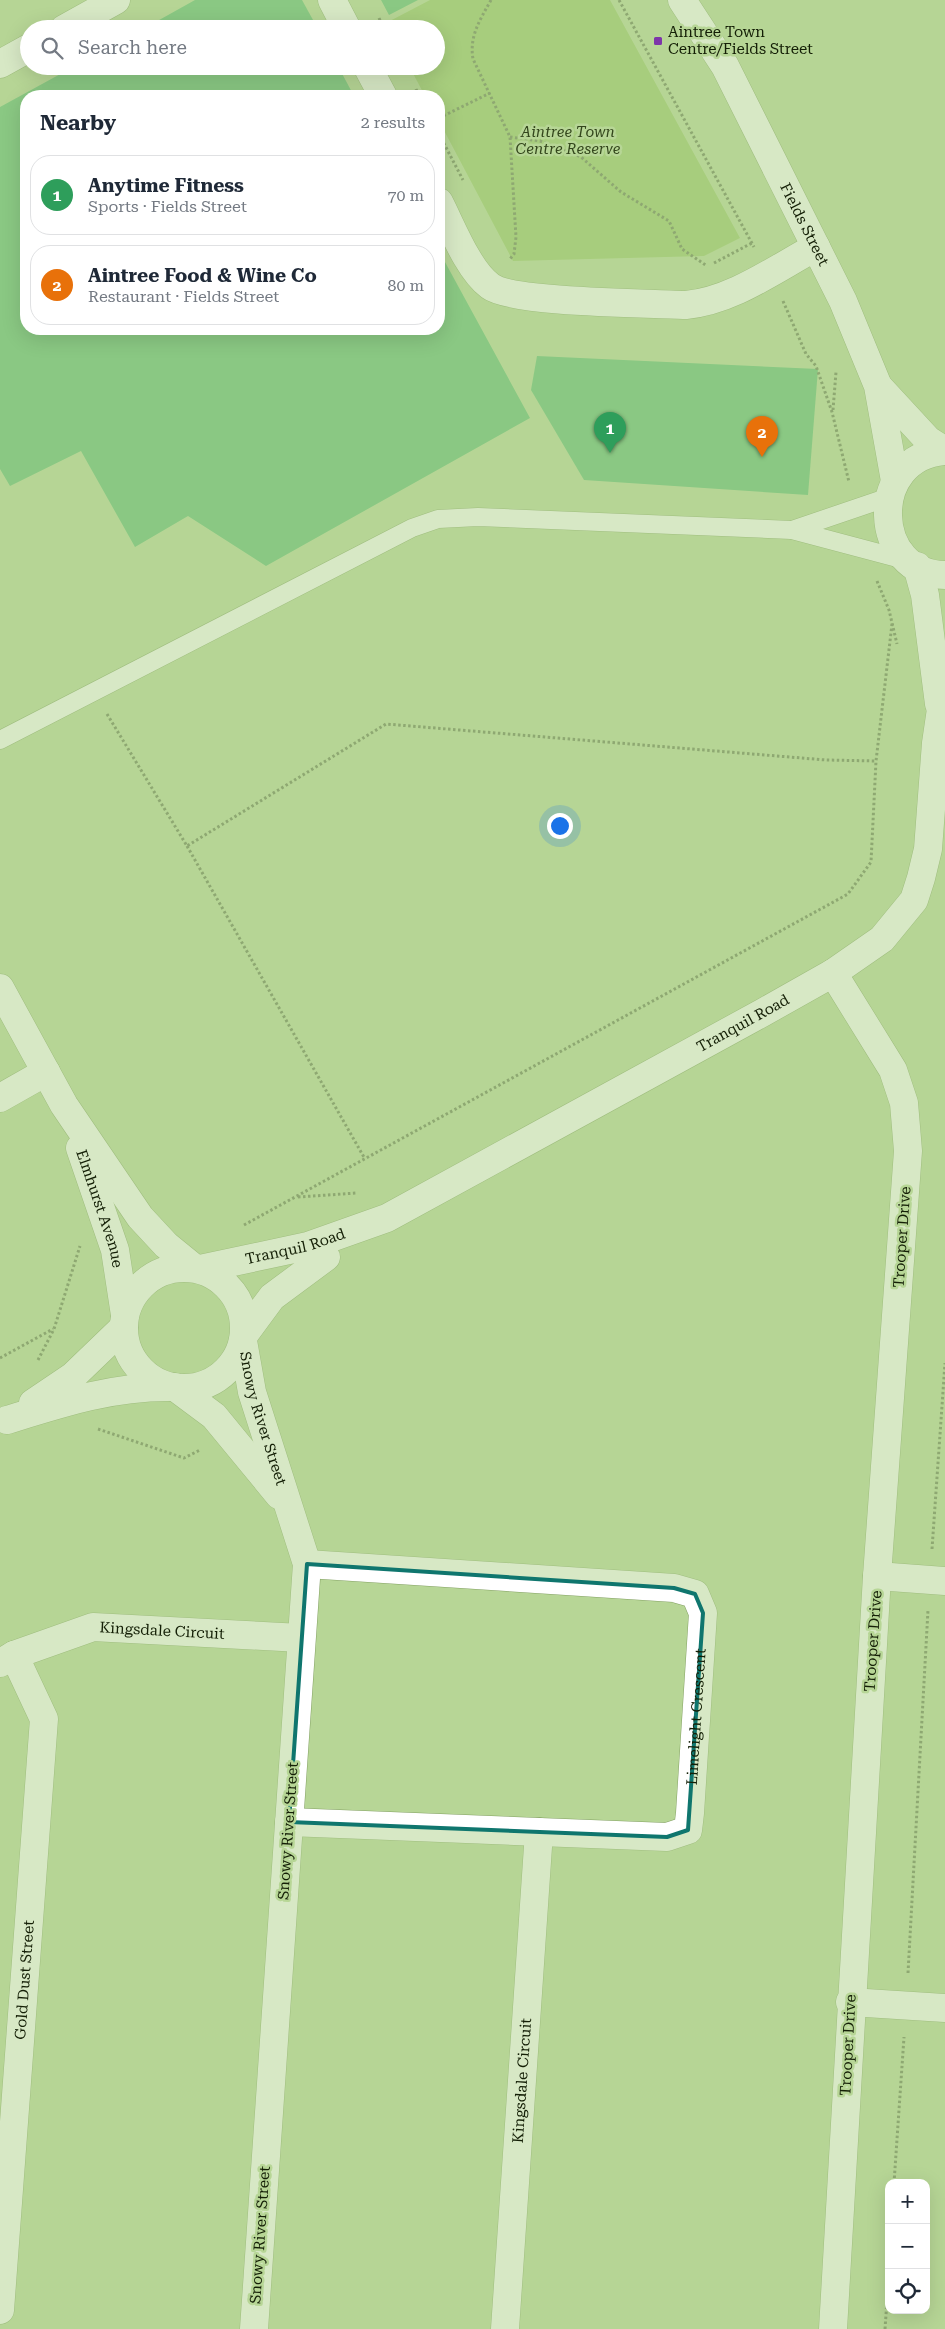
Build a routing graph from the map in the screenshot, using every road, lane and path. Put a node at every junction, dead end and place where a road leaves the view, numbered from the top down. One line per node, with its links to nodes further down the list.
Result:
1 (116, 0): 7 (street)
2 (332, 0): 8 (street)
3 (491, 0): 14 (path)
4 (619, 0): 20 (path)
5 (682, 0): 11 (street, Fields Street)
6 (702, 0): 11 (street, Fields Street)
7 (80, 20)
8 (342, 20)
9 (20, 53): 10 (street)
10 (0, 64)
11 (725, 66): 21 (street, Fields Street)
12 (372, 75): 13 (street)
13 (380, 90)
14 (490, 94): 15 (path); 16 (path)
15 (445, 115)
16 (510, 137): 23 (path); 25 (path)
17 (445, 146): 18 (path)
18 (465, 184)
19 (445, 213): 27 (street)
20 (752, 243): 25 (path); 27 (path)
21 (816, 247): 27 (street); 28 (street, Fields Street)
22 (504, 256): 23 (path)
23 (508, 261): 24 (path)
24 (514, 263)
25 (707, 266): 26 (path)
26 (702, 268)
27 (769, 273): 29 (path)
28 (878, 386): 30 (street, Fields Street); 31 (street, Fields Street)
29 (832, 412)
30 (945, 451): 31 (street)
31 (892, 490): 32 (lane); 33 (street, Fields Street)
32 (792, 530): 33 (lane); 37 (lane)
33 (913, 564): 34 (street); 38 (street, Tranquil Road)
34 (945, 575)
35 (892, 624): 40 (path)
36 (945, 682): 38 (street, Tranquil Road)
37 (93, 692): 39 (lane); 41 (path)
38 (940, 710): 42 (street, Tranquil Road)
39 (0, 740)
40 (876, 761): 41 (path); 47 (path)
41 (187, 846): 47 (path)
42 (832, 973): 48 (street, Tranquil Road); 62 (street, Trooper Drive)
43 (0, 988): 44 (street, Elmhurst Avenue)
44 (46, 1072): 45 (street); 46 (street, Elmhurst Avenue)
45 (0, 1098)
46 (64, 1104): 51 (street, Elmhurst Avenue); 52 (street, Elmhurst Avenue)
47 (365, 1159): 49 (path)
48 (387, 1218): 51 (street, Tranquil Road); 54 (street, Tranquil Road)
49 (238, 1229)
50 (82, 1237): 53 (path)
51 (196, 1268): 52 (street); 54 (street)
52 (124, 1321): 58 (street); 59 (street)
53 (54, 1329): 55 (path); 56 (path)
54 (244, 1338): 58 (street); 60 (street, Snowy River Street)
55 (0, 1358)
56 (37, 1362)
57 (945, 1363): 63 (path)
58 (172, 1387): 59 (street); 60 (street)
59 (4, 1422)
60 (287, 1506): 61 (street, Snowy River Street)
61 (306, 1564): 64 (street, Snowy River Street); 67 (street, Limelight Crescent)
62 (877, 1576): 63 (street); 68 (street, Trooper Drive)
63 (938, 1580): 69 (path)
64 (301, 1638): 65 (street, Kingsdale Circuit); 66 (street, Snowy River Street)
65 (7, 1659): 72 (street, Gold Dust Street)
66 (289, 1822): 67 (street, Limelight Crescent); 74 (street, Snowy River Street)
67 (539, 1832): 75 (street, Kingsdale Circuit)
68 (850, 2002): 69 (street); 76 (street, Trooper Drive)
69 (906, 2006): 70 (street); 71 (path)
70 (945, 2008)
71 (894, 2179)
72 (0, 2310)
73 (886, 2314): 77 (path)
74 (254, 2329)
75 (505, 2329)
76 (833, 2329)
77 (885, 2329)

